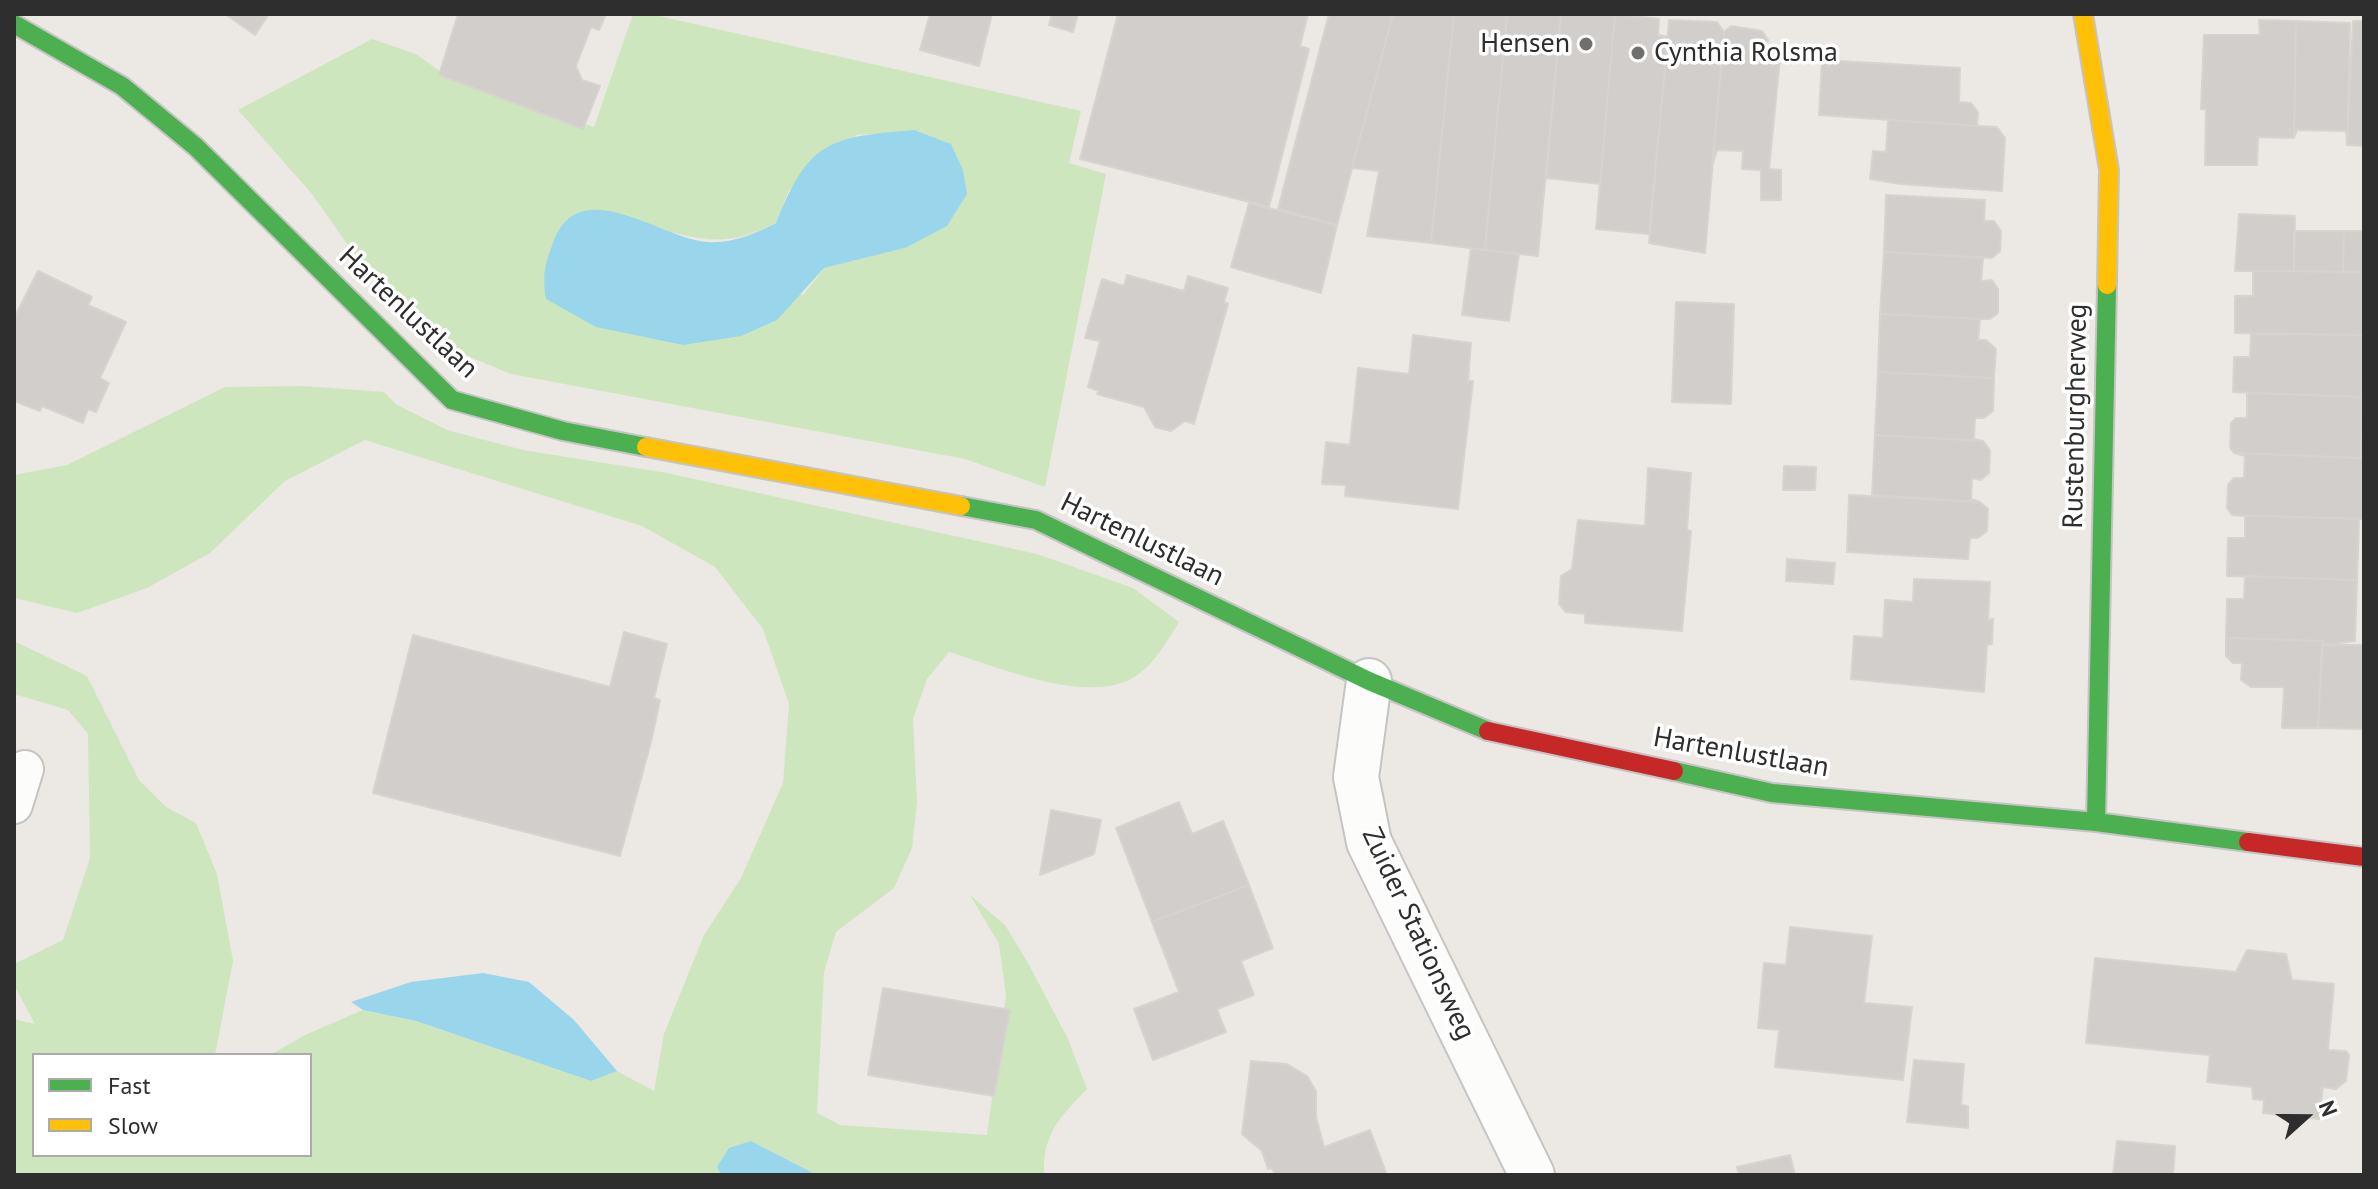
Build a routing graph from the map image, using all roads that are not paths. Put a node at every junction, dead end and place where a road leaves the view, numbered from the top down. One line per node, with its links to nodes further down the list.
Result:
1 (2083, 14): 6 (street, Rustenburgherweg)
2 (14, 24): 3 (street, Hartenlustlaan)
3 (1369, 681): 6 (street, Hartenlustlaan); 8 (street, Zuider Stationsweg)
4 (25, 769): 5 (lane)
5 (14, 805)
6 (2096, 822): 7 (street, Hartenlustlaan)
7 (2364, 857)
8 (1532, 1175)

